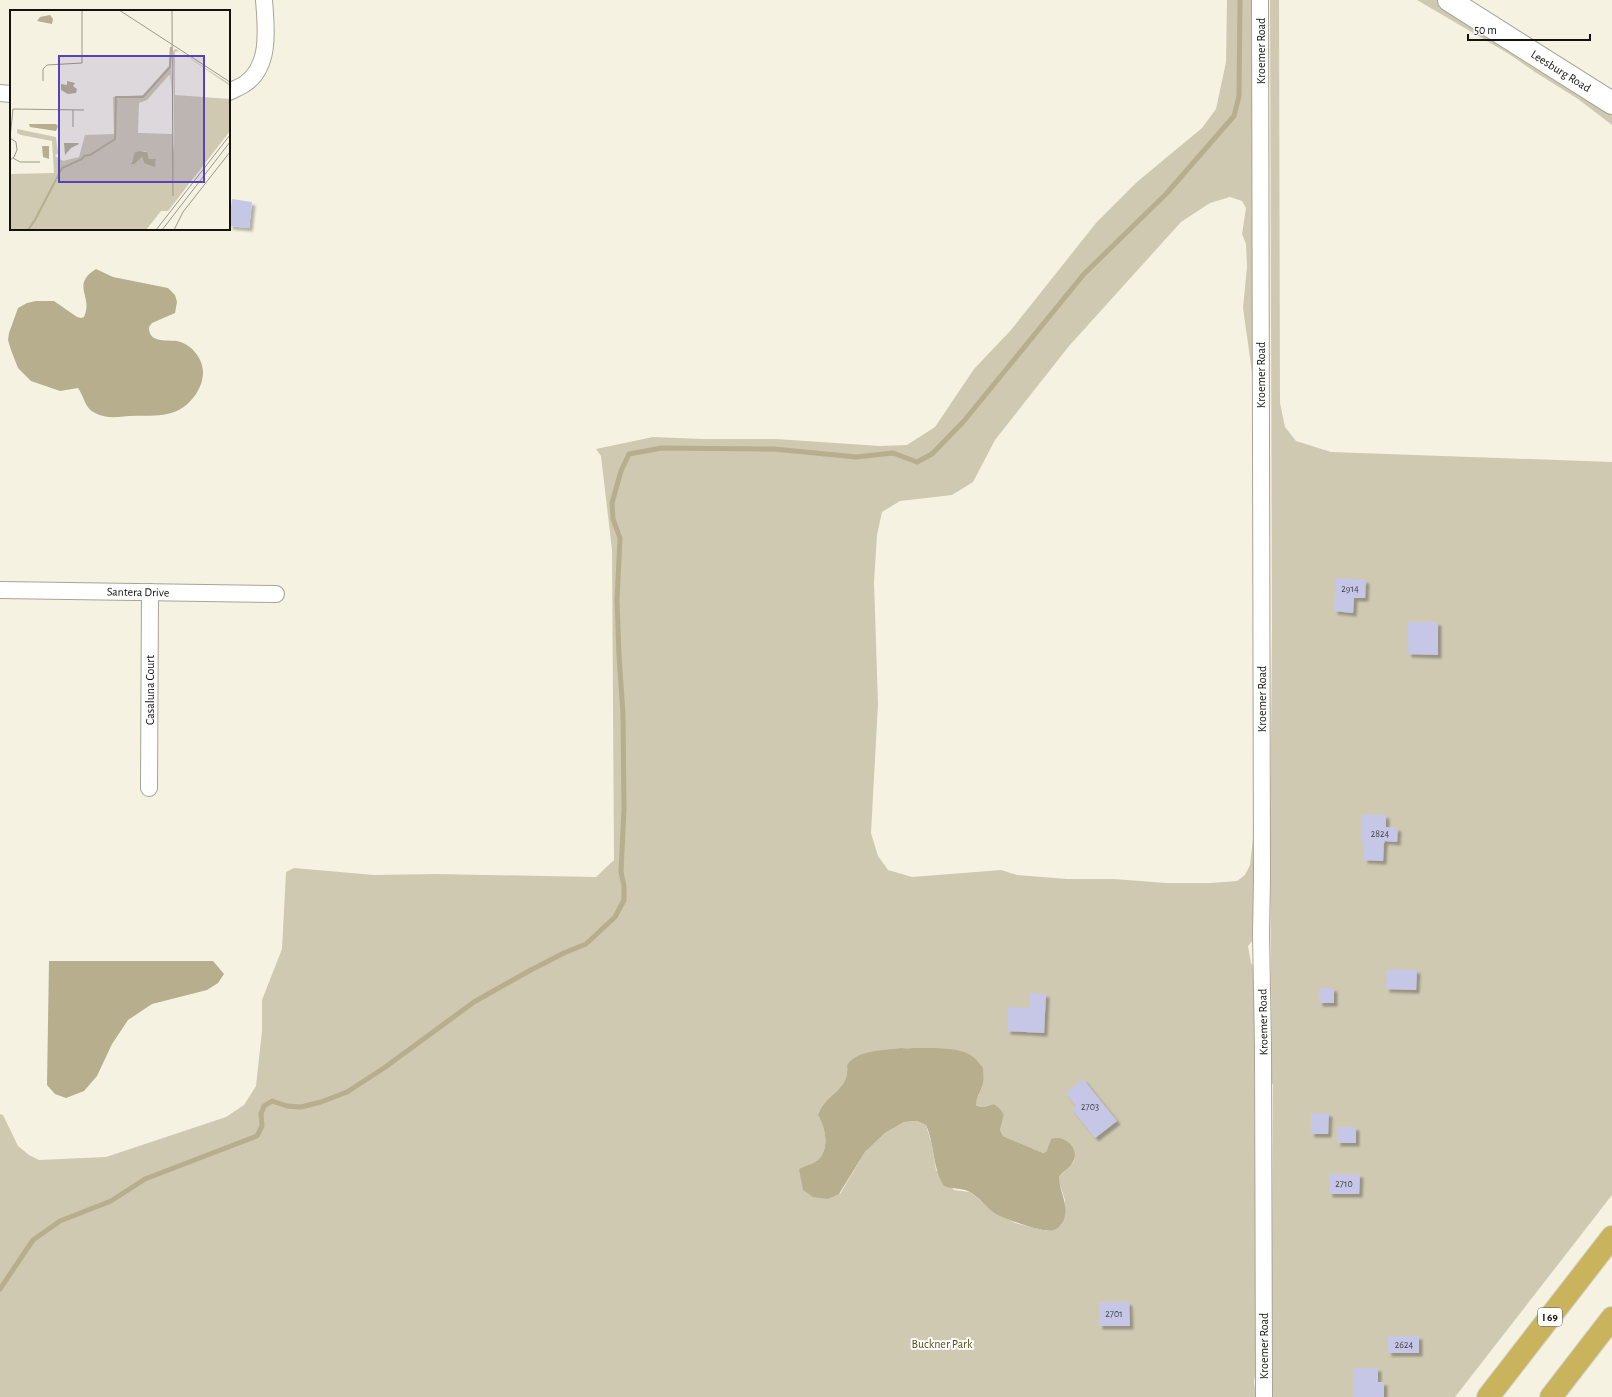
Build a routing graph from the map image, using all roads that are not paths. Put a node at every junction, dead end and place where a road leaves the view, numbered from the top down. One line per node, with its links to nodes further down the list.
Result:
1 (264, 0): 4 (street)
2 (1260, 0): 14 (street, Kroemer Road)
3 (1449, 0): 7 (main road, Leesburg Road)
4 (230, 92)
5 (0, 93): 6 (street)
6 (10, 94)
7 (1612, 103)
8 (0, 590): 9 (street, Santera Drive)
9 (150, 592): 10 (street, Santera Drive); 11 (street, Casaluna Court)
10 (276, 594)
11 (149, 788)
12 (1612, 1237): 15 (highway, I 69)
13 (1612, 1318): 16 (highway)
14 (1264, 1397)
15 (1488, 1397)
16 (1551, 1397)

